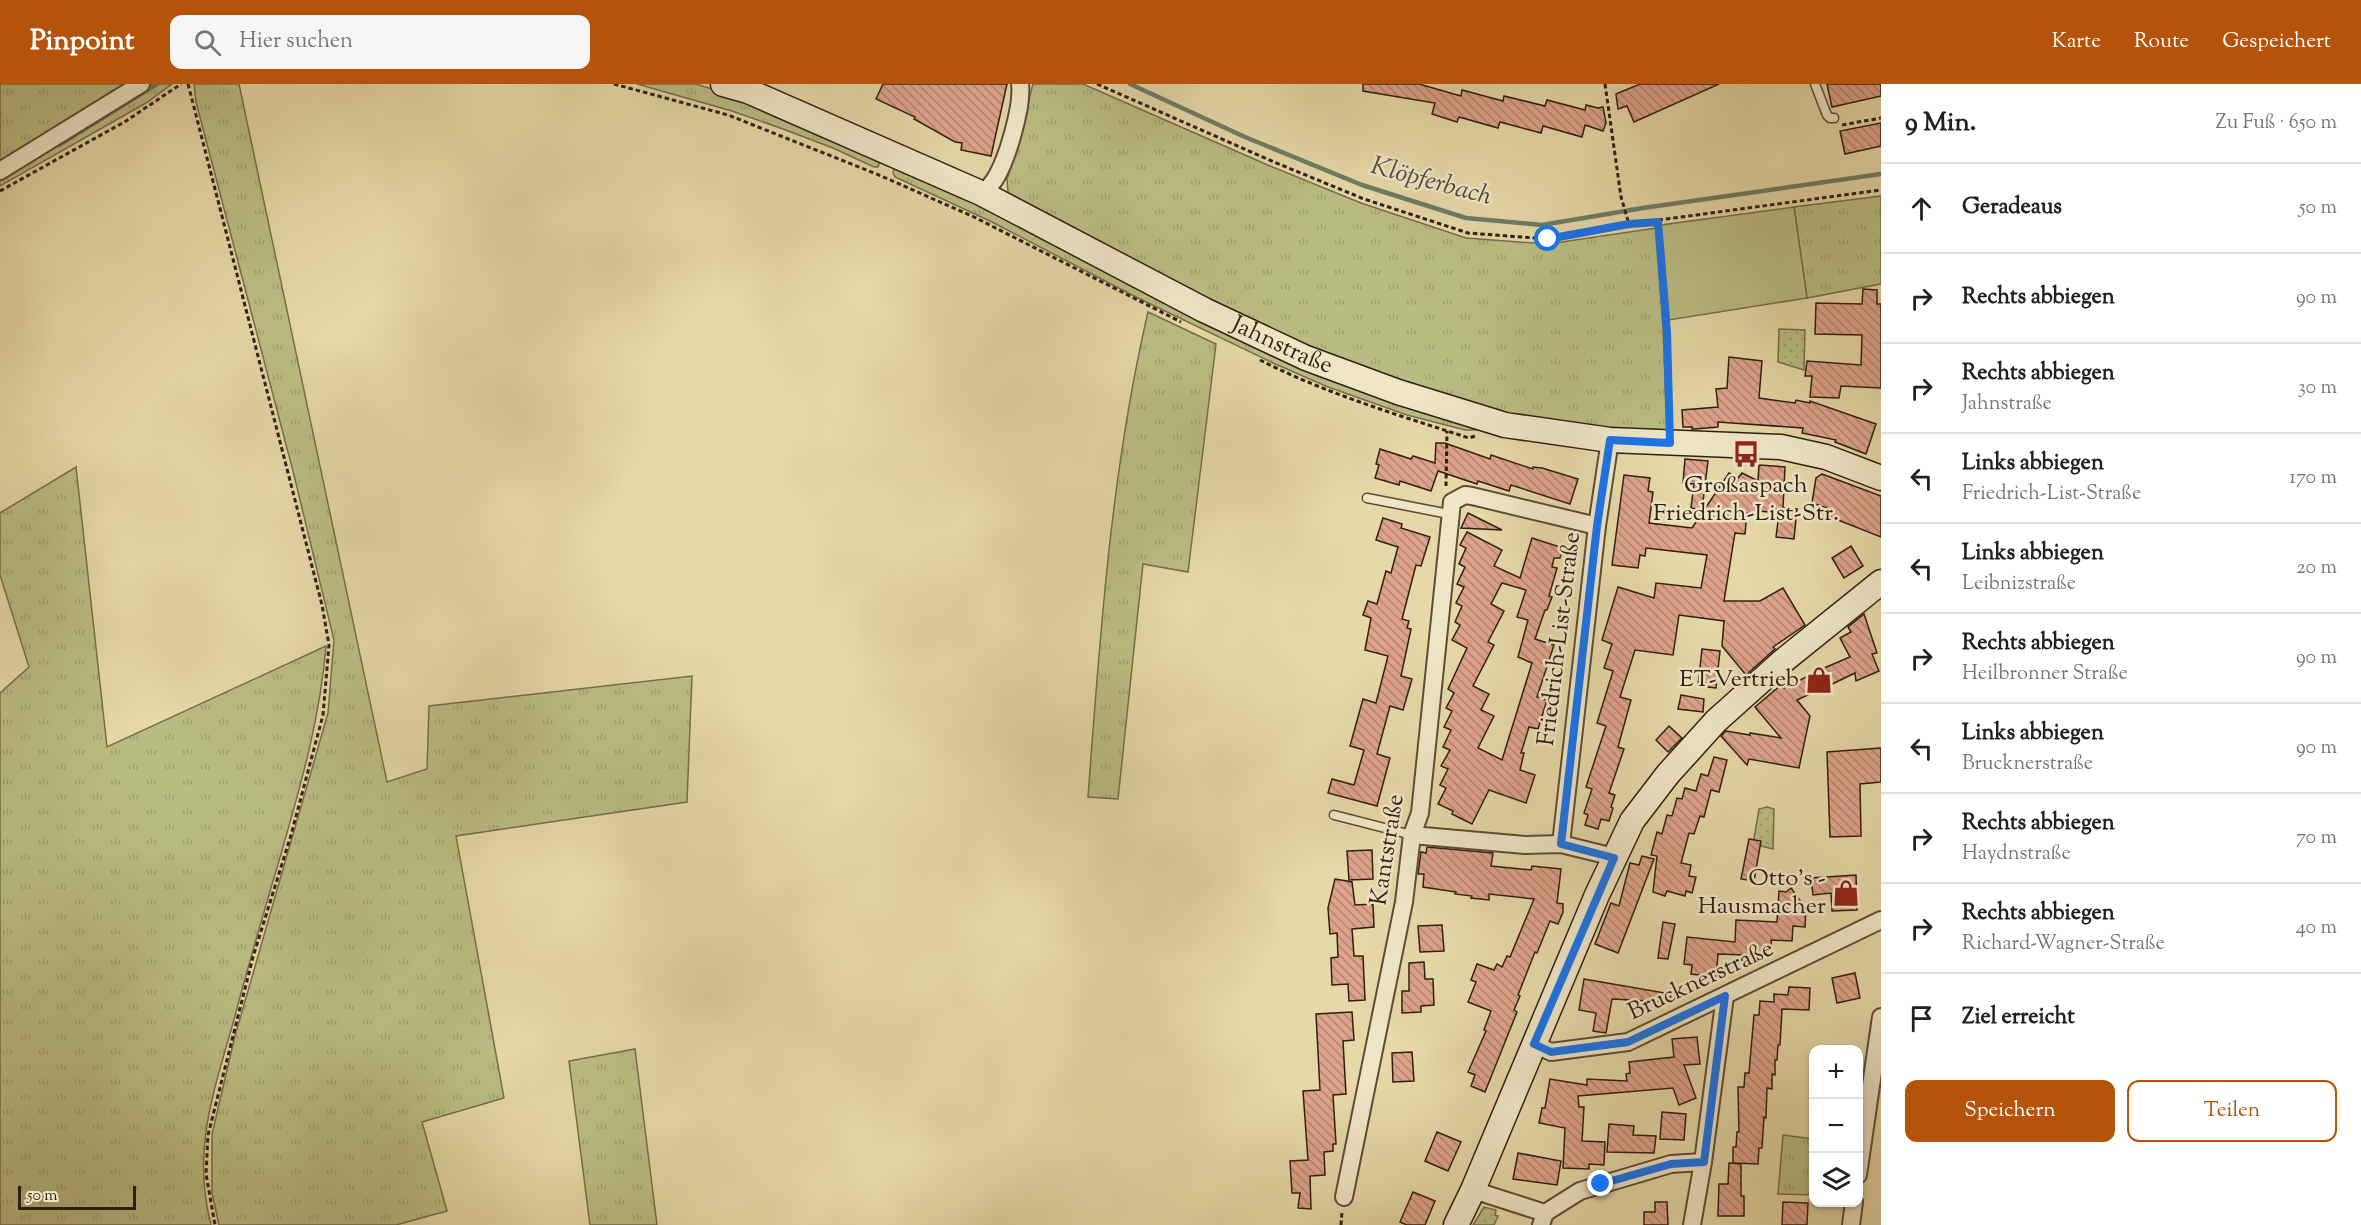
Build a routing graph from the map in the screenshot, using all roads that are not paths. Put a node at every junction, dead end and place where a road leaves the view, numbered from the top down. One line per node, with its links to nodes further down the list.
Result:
1 (141, 84): 6 (street)
2 (723, 84): 7 (street, Jahnstraße)
3 (1020, 84): 7 (street)
4 (1815, 84): 5 (lane)
5 (1834, 118)
6 (0, 171)
7 (983, 194): 8 (street, Jahnstraße)
8 (1610, 440): 9 (street, Jahnstraße); 12 (street, Friedrich-List-Straße)
9 (1881, 478)
10 (1367, 498): 11 (lane)
11 (1450, 508): 12 (street); 15 (street, Kantstraße)
12 (1597, 526): 16 (street, Friedrich-List-Straße)
13 (1881, 582): 17 (street)
14 (1334, 815): 15 (lane)
15 (1412, 835): 16 (street); 25 (street, Kantstraße)
16 (1561, 844): 17 (street)
17 (1614, 858): 21 (street)
18 (1881, 920): 19 (street, Brucknerstraße)
19 (1725, 996): 21 (street, Brucknerstraße); 23 (street)
20 (1881, 1017): 22 (street)
21 (1534, 1044): 24 (street)
22 (1861, 1153)
23 (1704, 1162): 27 (street); 29 (street)
24 (1473, 1190): 27 (street); 28 (street)
25 (1344, 1197)
26 (1853, 1207): 30 (street)
27 (1543, 1219)
28 (1456, 1225)
29 (1692, 1225)
30 (1851, 1225)

